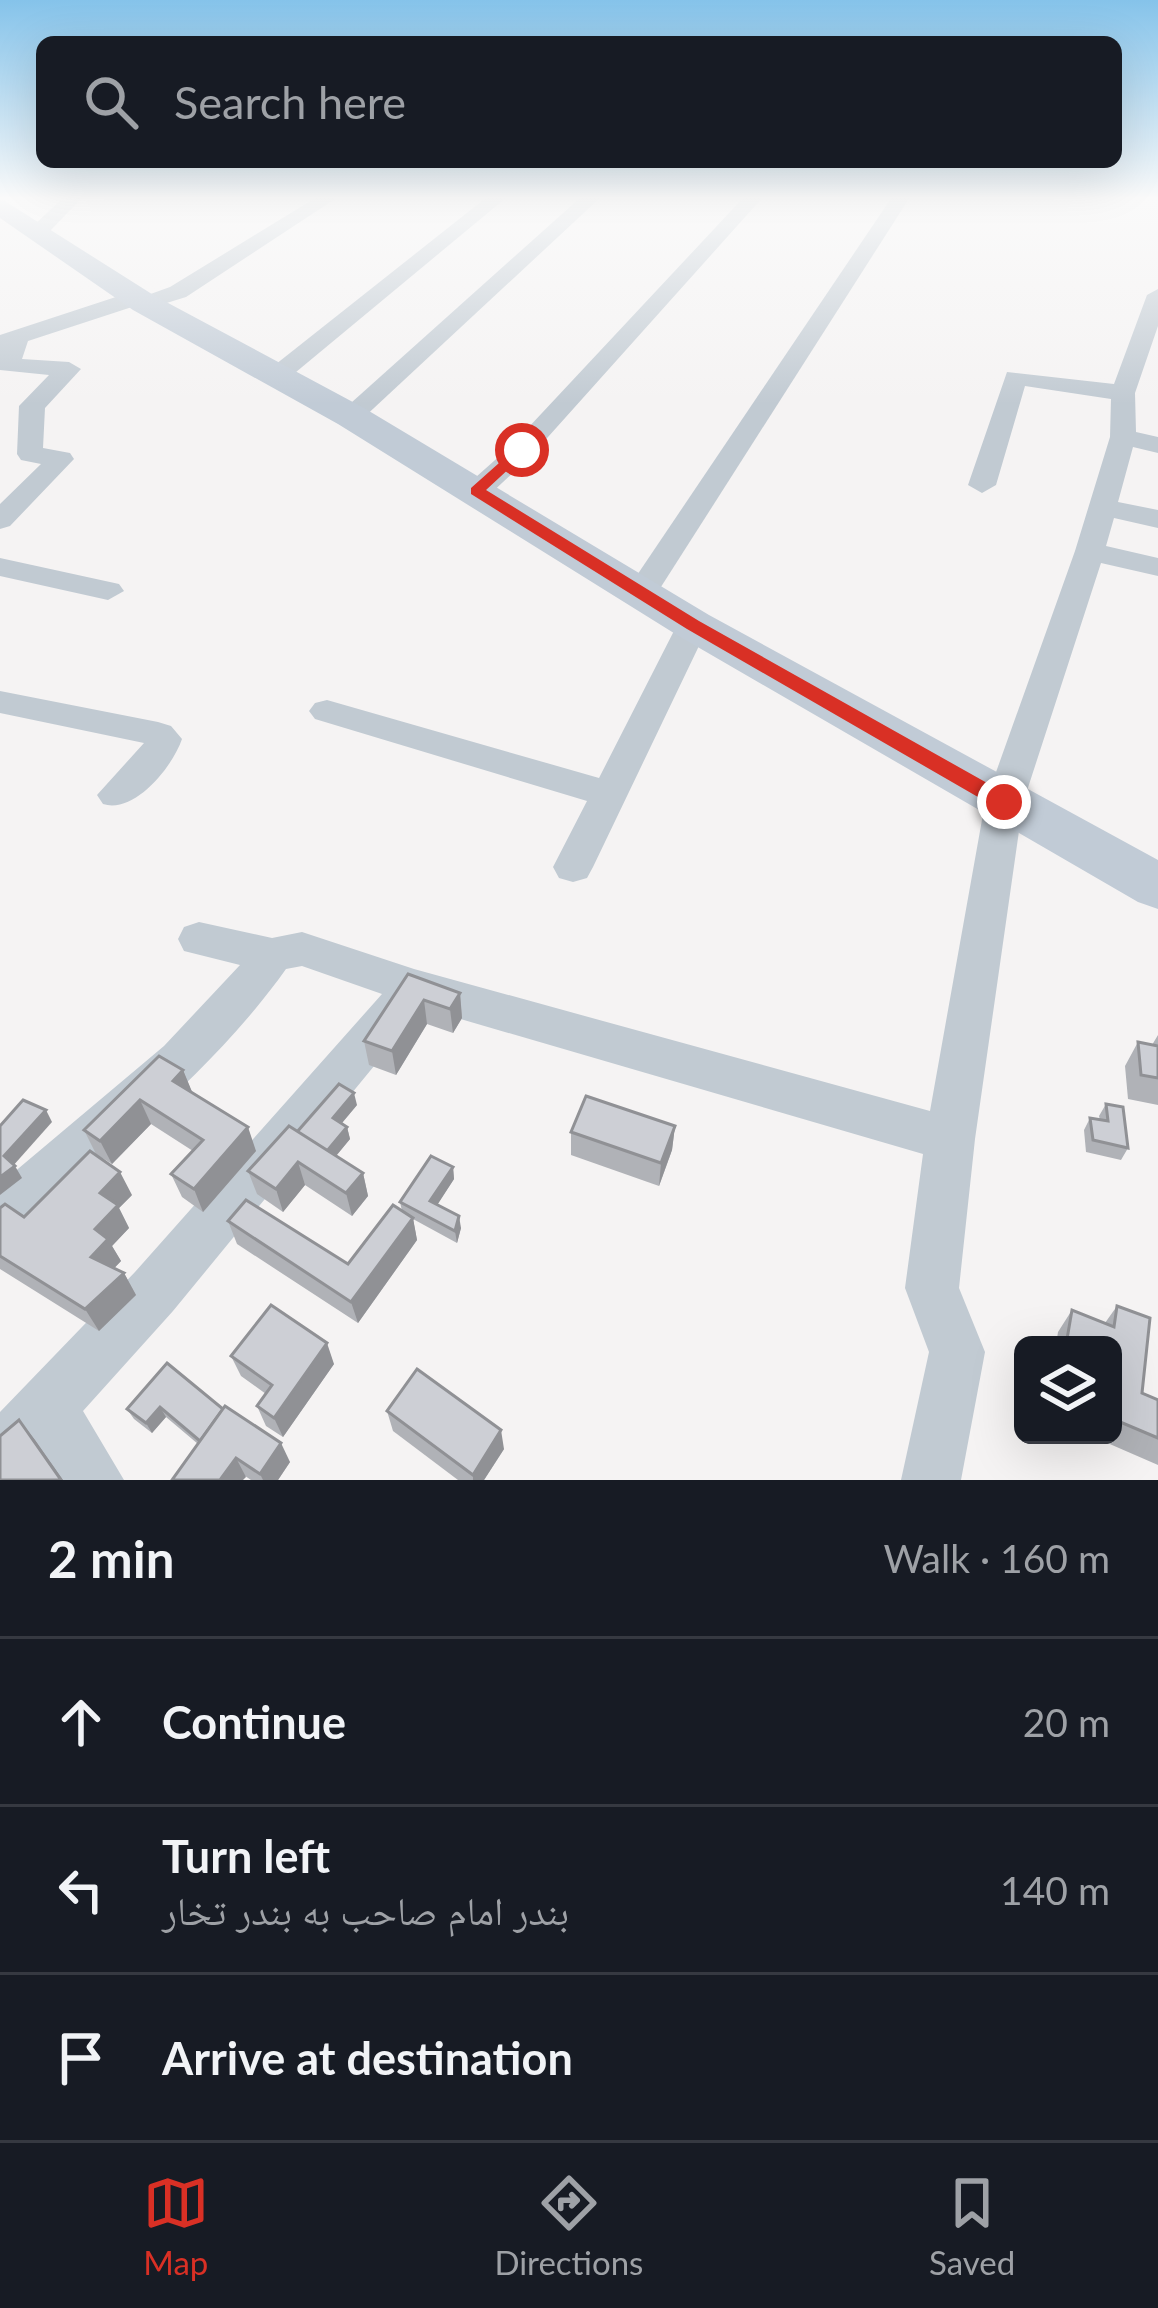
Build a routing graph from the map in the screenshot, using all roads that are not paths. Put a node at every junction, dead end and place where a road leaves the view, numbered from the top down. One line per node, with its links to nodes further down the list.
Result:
1 (92, 266): 7 (main road)
2 (219, 266): 7 (street)
3 (412, 266): 11 (street)
4 (516, 266): 13 (street)
5 (691, 266): 17 (street)
6 (856, 266): 24 (street)
7 (140, 300): 9 (street); 11 (main road)
8 (1156, 308): 10 (street)
9 (6, 337): 20 (street)
10 (1145, 365): 12 (street)
11 (275, 376): 13 (main road)
12 (1123, 393): 14 (street); 16 (street)
13 (351, 416): 17 (main road)
14 (1123, 437): 15 (street); 18 (street)
15 (1158, 445)
16 (982, 485)
17 (477, 491): 24 (main road)
18 (1100, 507): 19 (street); 21 (street)
19 (1158, 519)
20 (0, 520)
21 (1090, 551): 23 (street); 31 (street)
22 (0, 567): 25 (street)
23 (1158, 567)
24 (643, 590): 26 (main road)
25 (108, 591)
26 (693, 625): 30 (street); 31 (main road)
27 (0, 702): 29 (street)
28 (327, 711): 30 (street)
29 (116, 794)
30 (609, 794): 32 (street)
31 (1004, 802): 33 (main road); 37 (street)
32 (573, 867)
33 (1158, 887)
34 (200, 939): 35 (street)
35 (272, 955): 36 (street); 38 (street)
36 (414, 987): 37 (street); 39 (street)
37 (950, 1138): 42 (street)
38 (0, 1217)
39 (47, 1409): 40 (street); 41 (street)
40 (0, 1454)
41 (94, 1480)
42 (931, 1480)

